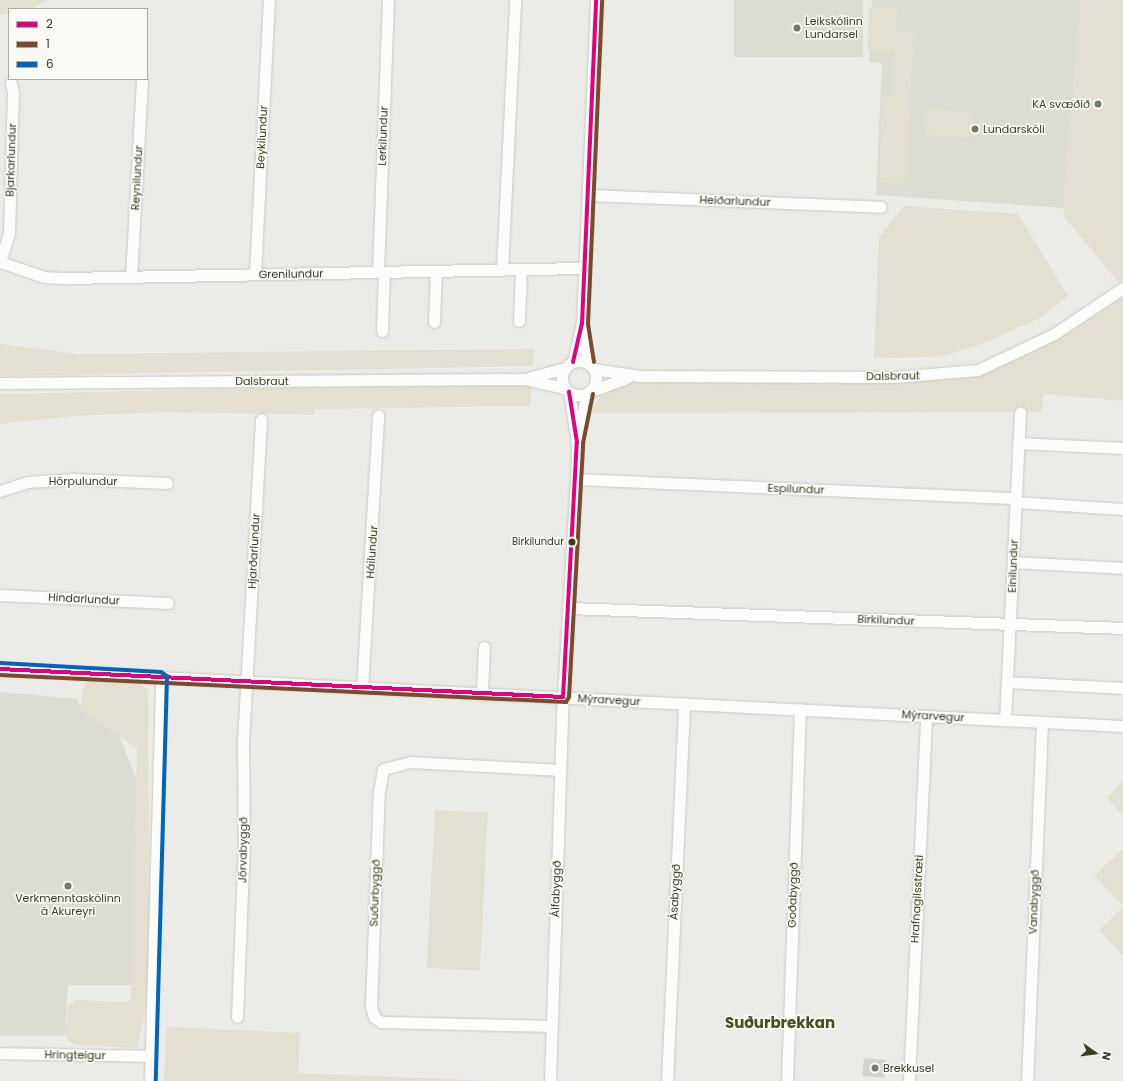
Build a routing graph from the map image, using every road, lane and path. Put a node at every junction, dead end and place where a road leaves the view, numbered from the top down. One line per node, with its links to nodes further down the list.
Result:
1 (269, 0): 15 (street, Beykilundur)
2 (388, 0): 14 (street, Lerkilundur)
3 (515, 0): 12 (street)
4 (596, 0): 7 (street)
5 (142, 80): 16 (street, Reynilundur)
6 (11, 83): 9 (street, Bjarkarlundur)
7 (588, 195): 8 (street, Heiðarlundur); 10 (street)
8 (881, 207)
9 (0, 261): 16 (street, Grenilundur)
10 (584, 268): 11 (street, Grenilundur); 20 (street)
11 (521, 269): 12 (street, Grenilundur); 18 (street)
12 (502, 270): 13 (street, Grenilundur)
13 (436, 271): 14 (street, Grenilundur); 19 (street)
14 (381, 272): 15 (street, Grenilundur); 21 (street, Lerkilundur)
15 (255, 274): 16 (street, Grenilundur)
16 (131, 277)
17 (1123, 288): 24 (street, Dalsbraut)
18 (519, 320)
19 (434, 322)
20 (582, 324): 22 (street); 23 (street)
21 (382, 331)
22 (569, 365): 23 (street); 25 (street, Dalsbraut); 27 (street)
23 (591, 366): 24 (street, Dalsbraut); 28 (street)
24 (640, 376): 28 (street, Dalsbraut)
25 (524, 379): 26 (street, Dalsbraut); 27 (street, Dalsbraut)
26 (0, 383)
27 (567, 390): 28 (street); 32 (street)
28 (588, 392): 32 (street)
29 (1020, 412): 33 (street, Einilundur)
30 (378, 415): 52 (street, Háilundur)
31 (261, 420): 50 (street, Hjarðarlundur)
32 (577, 442): 35 (street, Álfabyggð)
33 (1018, 443): 34 (street); 38 (street, Einilundur)
34 (1123, 448)
35 (576, 480): 38 (street, Espilundur); 44 (street, Álfabyggð)
36 (167, 483): 37 (street, Hörpulundur)
37 (0, 491)
38 (1015, 500): 39 (street, Espilundur); 40 (street, Einilundur)
39 (1123, 509)
40 (1013, 562): 41 (street); 45 (street, Einilundur)
41 (1123, 568)
42 (0, 595): 43 (street, Hindarlundur)
43 (168, 603)
44 (568, 608): 45 (street, Birkilundur); 55 (street, Álfabyggð)
45 (1011, 625): 46 (street, Birkilundur); 51 (street, Einilundur)
46 (1123, 628)
47 (484, 647): 54 (street)
48 (0, 669): 49 (street, Mýrarvegur)
49 (160, 678): 50 (street, Mýrarvegur); 66 (street)
50 (246, 682): 52 (street, Mýrarvegur); 63 (street, Jörvabyggð)
51 (1008, 682): 53 (street); 59 (street, Einilundur)
52 (362, 688): 54 (street, Mýrarvegur)
53 (1123, 688)
54 (482, 693): 55 (street, Mýrarvegur)
55 (563, 697): 56 (street, Mýrarvegur); 62 (street, Álfabyggð)
56 (684, 703): 57 (street, Mýrarvegur); 69 (street, Ásabyggð)
57 (800, 709): 58 (street, Mýrarvegur); 70 (street, Goðabyggð)
58 (926, 716): 59 (street, Mýrarvegur); 71 (street, Hrafnagilsstræti)
59 (1005, 720): 60 (street, Mýrarvegur)
60 (1042, 722): 61 (street, Mýrarvegur); 72 (street, Vanabyggð)
61 (1123, 726)
62 (560, 770): 64 (street, Álfabyggð); 64 (street, Suðurbyggð)
63 (237, 1017)
64 (552, 1026): 68 (street, Álfabyggð)
65 (0, 1053): 66 (street, Hringteigur)
66 (150, 1056): 67 (street)
67 (150, 1081)
68 (550, 1081)
69 (667, 1081)
70 (786, 1081)
71 (908, 1081)
72 (1027, 1081)

